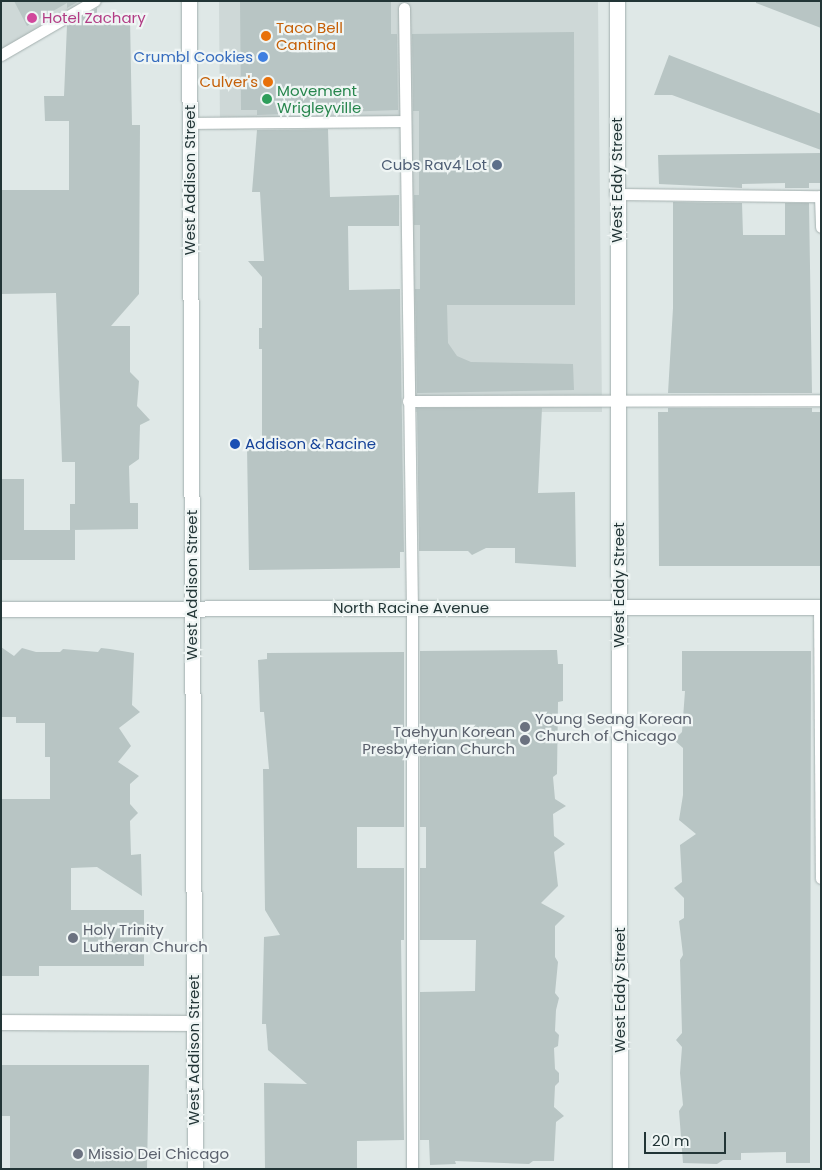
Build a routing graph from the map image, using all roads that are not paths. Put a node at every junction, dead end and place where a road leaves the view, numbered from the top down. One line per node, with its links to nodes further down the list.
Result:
1 (94, 1): 5 (lane)
2 (189, 1): 7 (street, West Addison Street)
3 (616, 1): 8 (street, West Eddy Street)
4 (404, 8): 6 (lane)
5 (1, 55)
6 (404, 121): 7 (lane); 12 (lane)
7 (190, 122): 17 (street, West Addison Street)
8 (617, 194): 9 (lane); 10 (street, West Eddy Street)
9 (821, 227)
10 (618, 400): 11 (lane); 12 (lane); 15 (street, West Eddy Street)
11 (821, 400)
12 (408, 401): 14 (lane)
13 (820, 607): 15 (street, North Racine Avenue); 18 (lane)
14 (412, 608): 15 (street, North Racine Avenue); 17 (street, North Racine Avenue); 22 (lane)
15 (619, 608): 23 (street, West Eddy Street)
16 (1, 609): 17 (street, North Racine Avenue)
17 (193, 609): 20 (street, West Addison Street)
18 (821, 878)
19 (1, 1022): 20 (street)
20 (194, 1022): 21 (street, West Addison Street)
21 (195, 1169)
22 (412, 1169)
23 (620, 1169)

